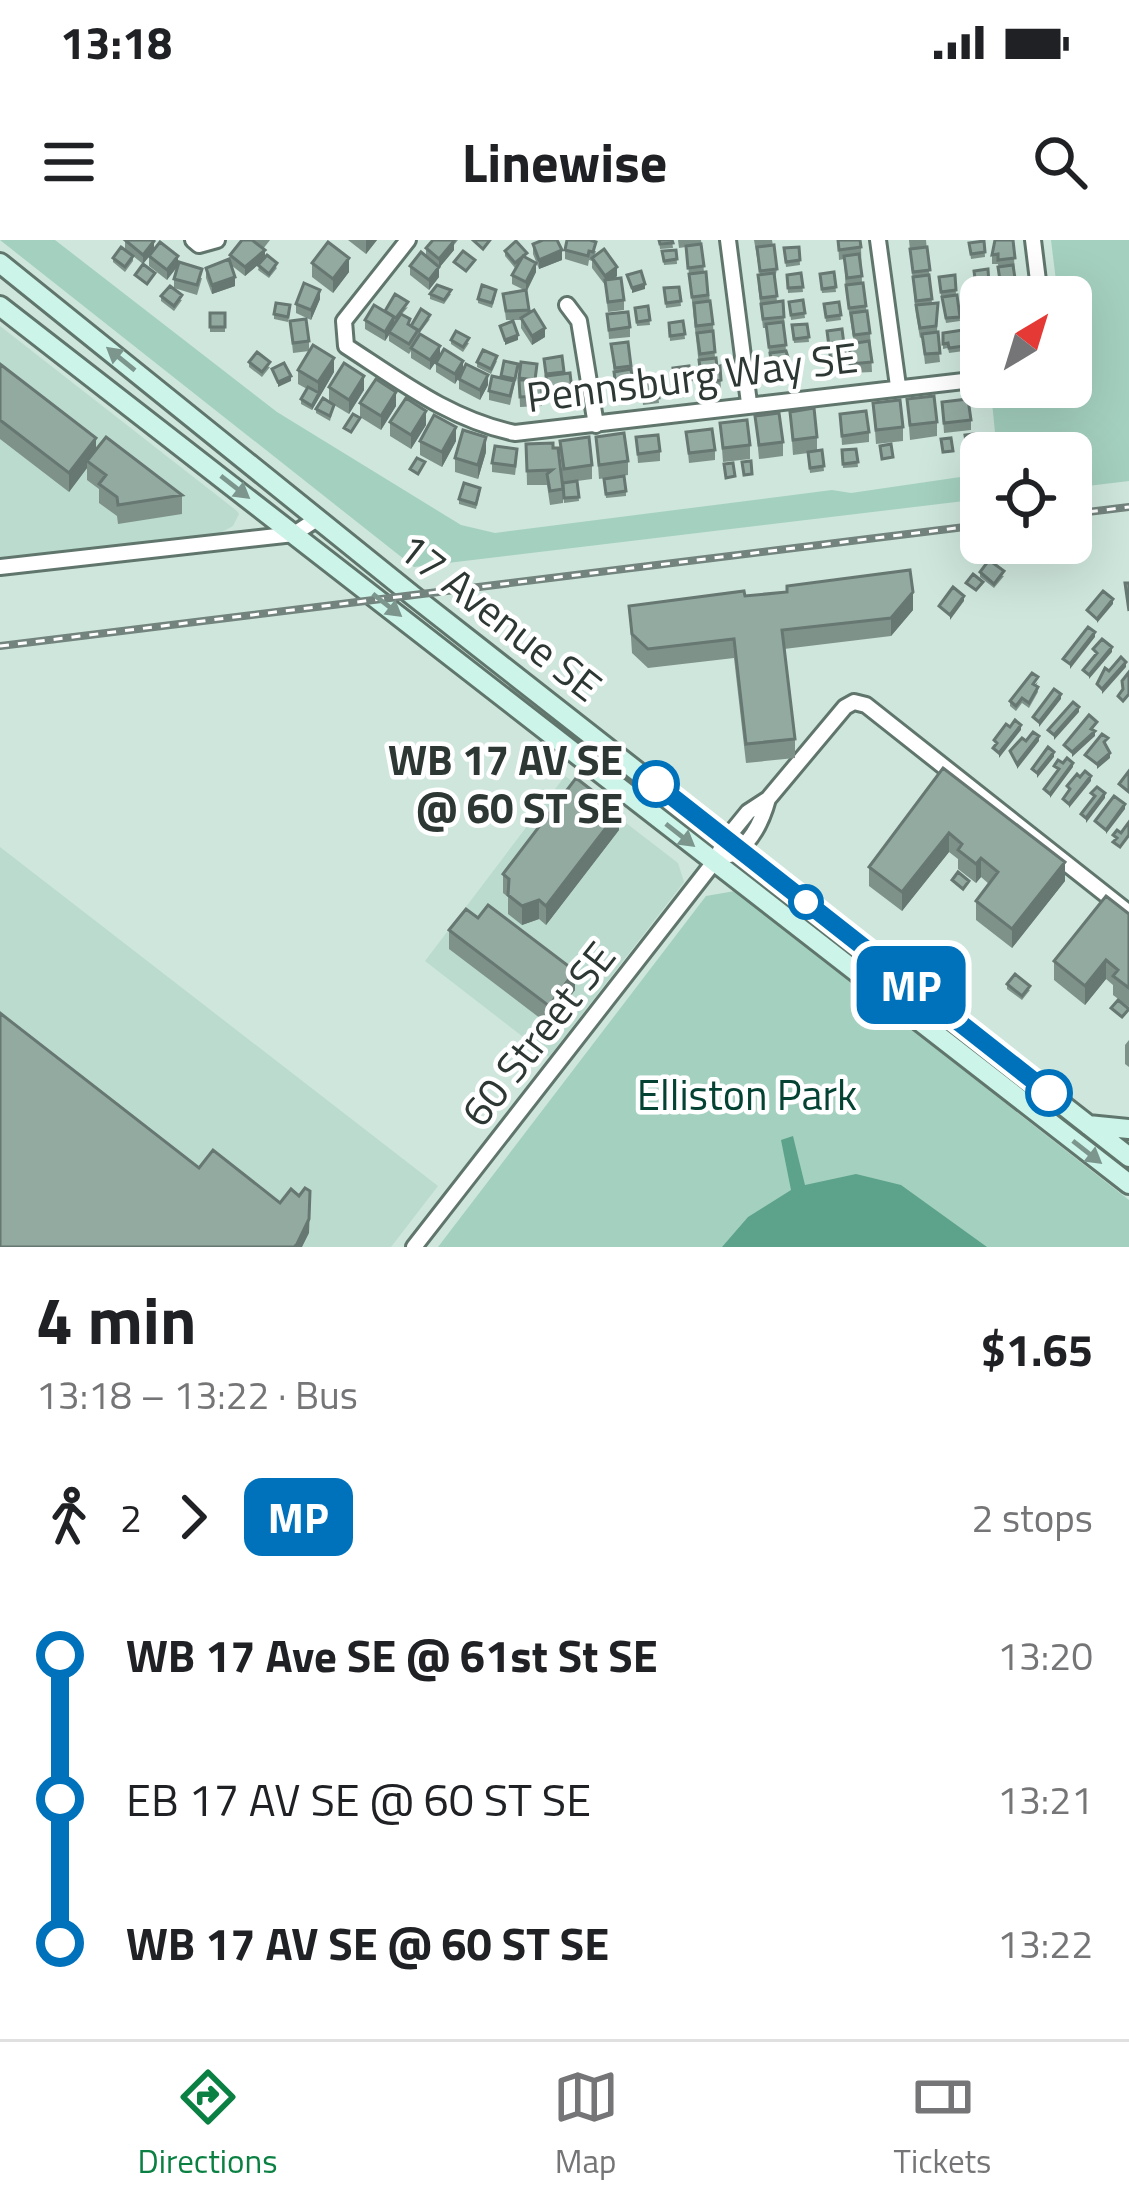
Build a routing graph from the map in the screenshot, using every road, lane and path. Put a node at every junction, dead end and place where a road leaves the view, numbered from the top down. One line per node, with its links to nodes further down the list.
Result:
1 (193, 240): 2 (street)
2 (218, 240)
3 (408, 240): 14 (street, Pennsburg Way SE)
4 (728, 240): 13 (street)
5 (878, 240): 12 (street)
6 (1033, 240): 8 (street)
7 (0, 263): 15 (main road, 17 Avenue SE, one-way to 7)
8 (1037, 276)
9 (567, 305): 14 (street)
10 (0, 306): 16 (main road, 17 Avenue SE, one-way to 16)
11 (960, 381): 12 (street, Pennsburg Way SE)
12 (898, 386): 13 (street, Pennsburg Way SE)
13 (749, 403): 14 (street, Pennsburg Way SE)
14 (596, 425)
15 (317, 518): 16 (street); 18 (main road, 17 Avenue SE)
16 (294, 534): 17 (street); 19 (main road, 17 Avenue SE, one-way to 19)
17 (0, 567)
18 (733, 844): 19 (street, 60 Street SE); 20 (street); 21 (main road, 17 Avenue SE)
19 (714, 862): 24 (main road, 17 Avenue SE, one-way to 24); 25 (street, 60 Street SE)
20 (1129, 913)
21 (1088, 1125): 22 (main road); 23 (main road, 17 Avenue SE)
22 (1129, 1129)
23 (1129, 1156)
24 (1129, 1184)
25 (413, 1247)

